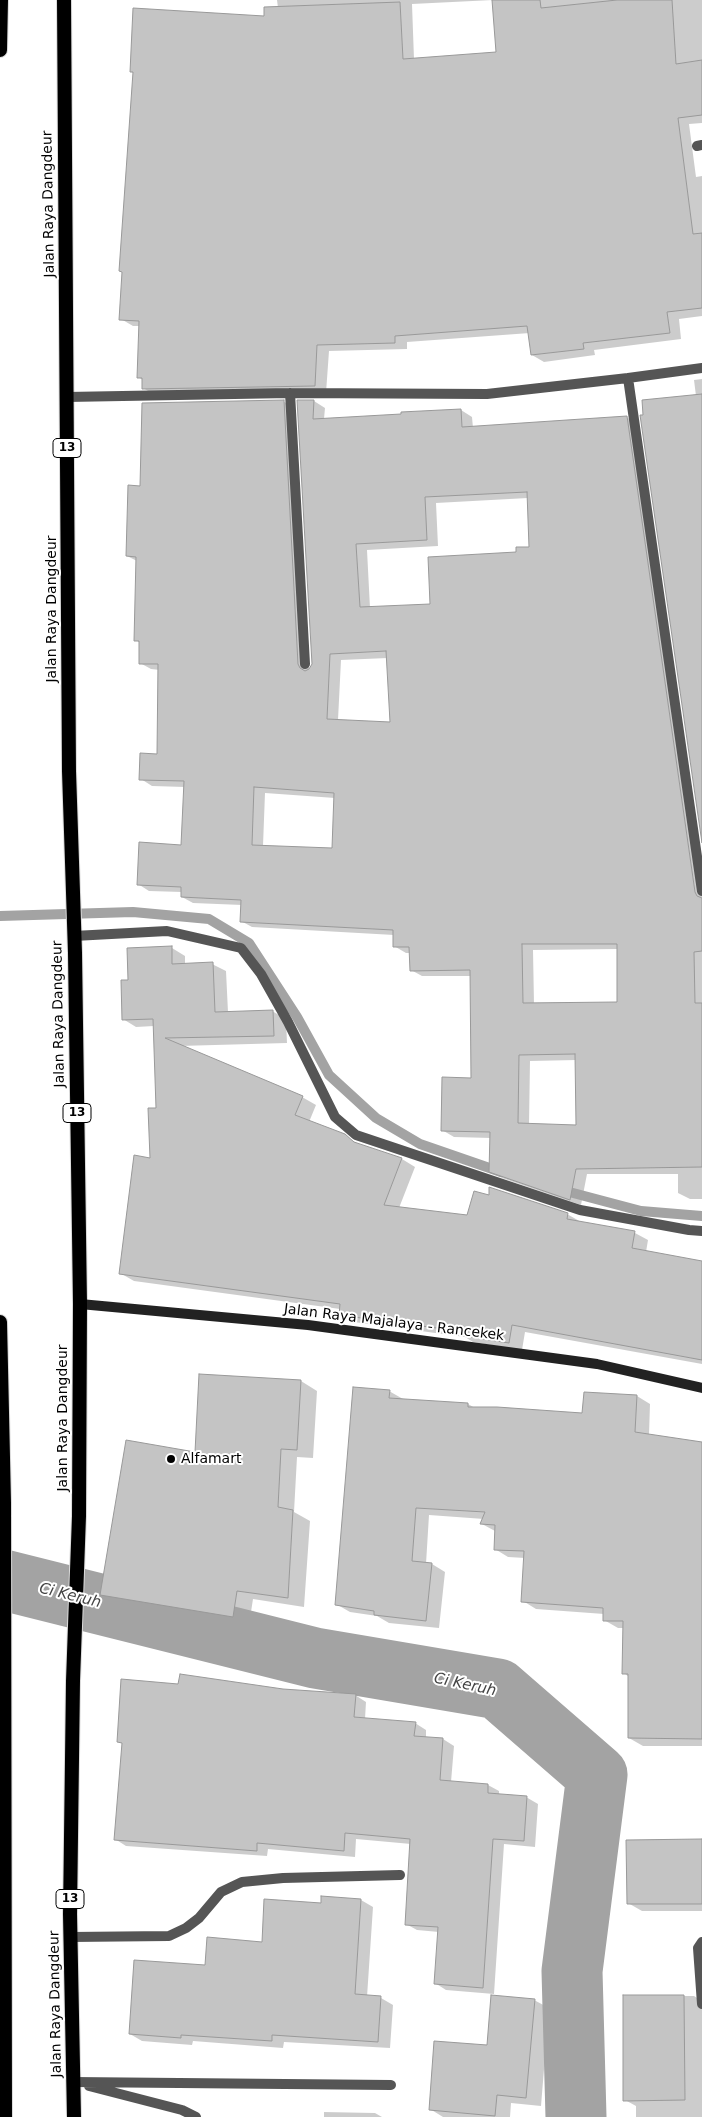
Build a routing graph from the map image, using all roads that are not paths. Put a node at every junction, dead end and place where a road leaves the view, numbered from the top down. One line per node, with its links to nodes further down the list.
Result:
1 (1, 0): 3 (highway)
2 (64, 0): 7 (highway, Jalan Raya Dangdeur / 13)
3 (0, 50)
4 (702, 368): 5 (street)
5 (628, 378): 6 (street); 9 (street)
6 (290, 393): 7 (street); 8 (street)
7 (67, 397): 10 (highway, Jalan Raya Dangdeur / 13)
8 (305, 664)
9 (702, 891)
10 (74, 929): 11 (street); 12 (highway, Jalan Raya Dangdeur / 13)
11 (702, 1231)
12 (80, 1304): 14 (main road, Jalan Raya Majalaya - Rancekek); 16 (highway, Jalan Raya Dangdeur / 13)
13 (0, 1322): 19 (highway)
14 (702, 1388)
15 (400, 1875): 16 (street)
16 (71, 1937): 20 (highway, Jalan Raya Dangdeur / 13)
17 (702, 1942): 18 (street)
18 (702, 2004)
19 (2, 2010): 22 (highway)
20 (73, 2082): 21 (street); 23 (highway, Jalan Raya Dangdeur / 13); 24 (street)
21 (391, 2085)
22 (5, 2117)
23 (74, 2117)
24 (196, 2117)

